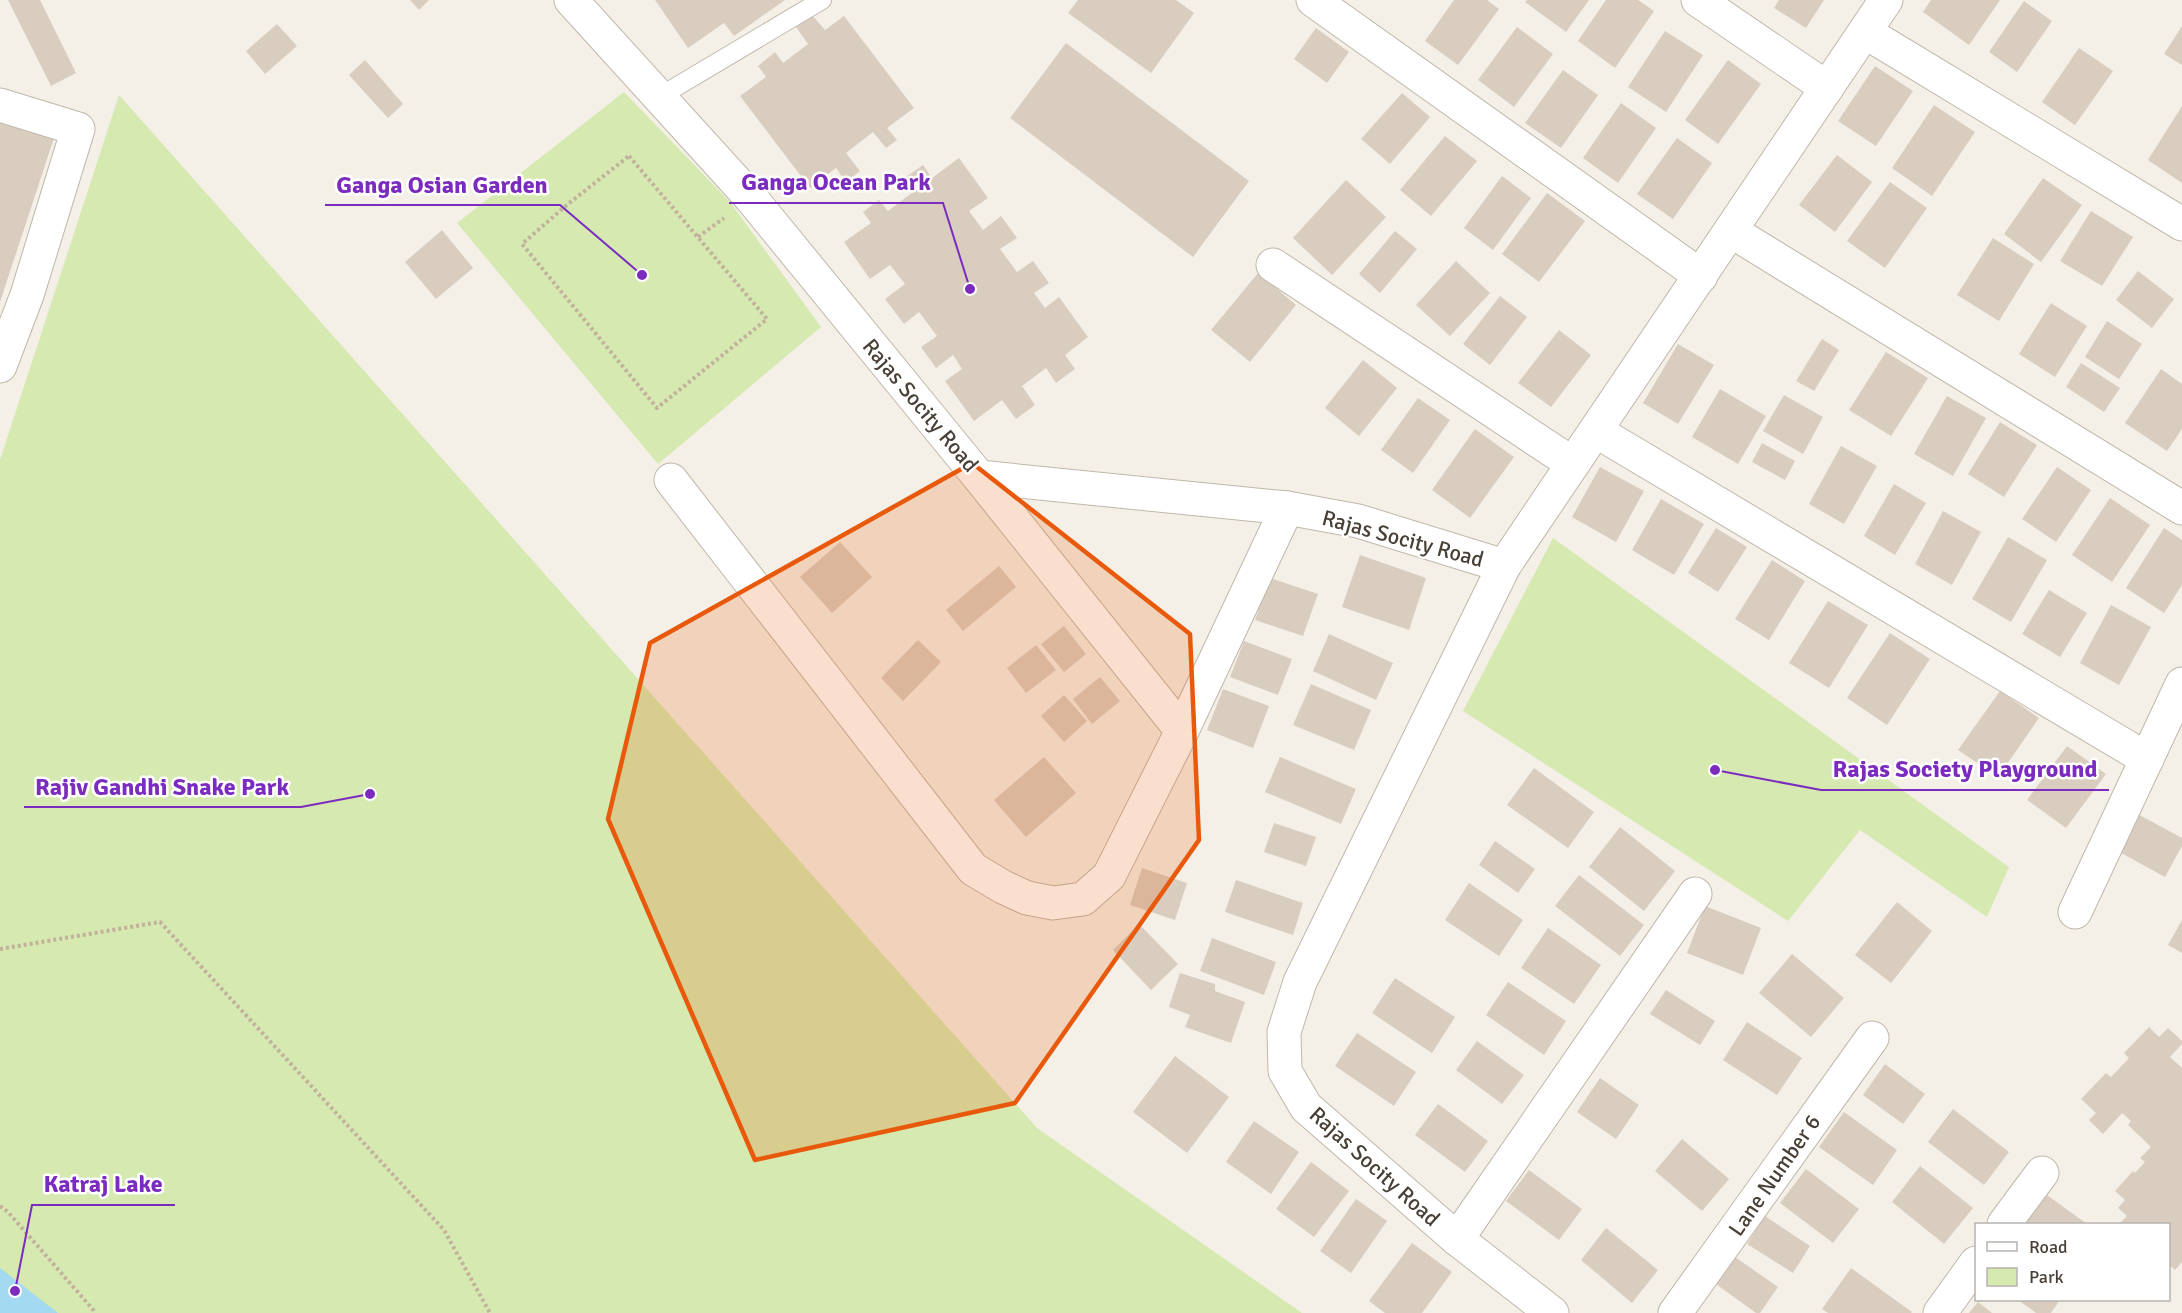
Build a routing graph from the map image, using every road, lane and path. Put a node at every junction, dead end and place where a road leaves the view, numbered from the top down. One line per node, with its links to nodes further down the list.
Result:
1 (571, 0): 8 (street, Rajas Socity Road)
2 (822, 0): 8 (lane)
3 (1313, 0): 14 (street)
4 (1698, 0): 7 (street)
5 (1887, 0): 6 (street)
6 (1865, 32): 7 (street); 10 (street)
7 (1827, 88): 11 (street)
8 (659, 98): 18 (street, Rajas Socity Road)
9 (0, 105): 15 (street)
10 (2182, 224)
11 (1731, 231): 14 (street); 21 (street)
12 (522, 244): 12 (path)
13 (1273, 265): 17 (street)
14 (1701, 276): 16 (street)
15 (0, 366)
16 (1596, 431): 17 (street); 25 (street)
17 (1574, 464): 22 (street)
18 (979, 477): 20 (street, Rajas Socity Road); 24 (street)
19 (671, 480): 24 (street)
20 (1287, 508): 22 (street, Rajas Socity Road); 24 (street)
21 (2182, 508)
22 (1504, 566): 33 (street, Rajas Socity Road)
23 (2179, 698): 25 (street)
24 (1182, 731)
25 (2147, 759): 27 (street)
26 (1695, 894): 33 (street)
27 (2075, 912)
28 (0, 949): 36 (path)
29 (1872, 1038): 38 (street, Lane Number 6)
30 (2042, 1173): 32 (street)
31 (0, 1206): 35 (path)
32 (2005, 1223)
33 (1457, 1239): 37 (street, Rajas Socity Road)
34 (1975, 1266): 39 (street)
35 (96, 1313)
36 (490, 1313)
37 (1552, 1313)
38 (1676, 1313)
39 (1940, 1313)

